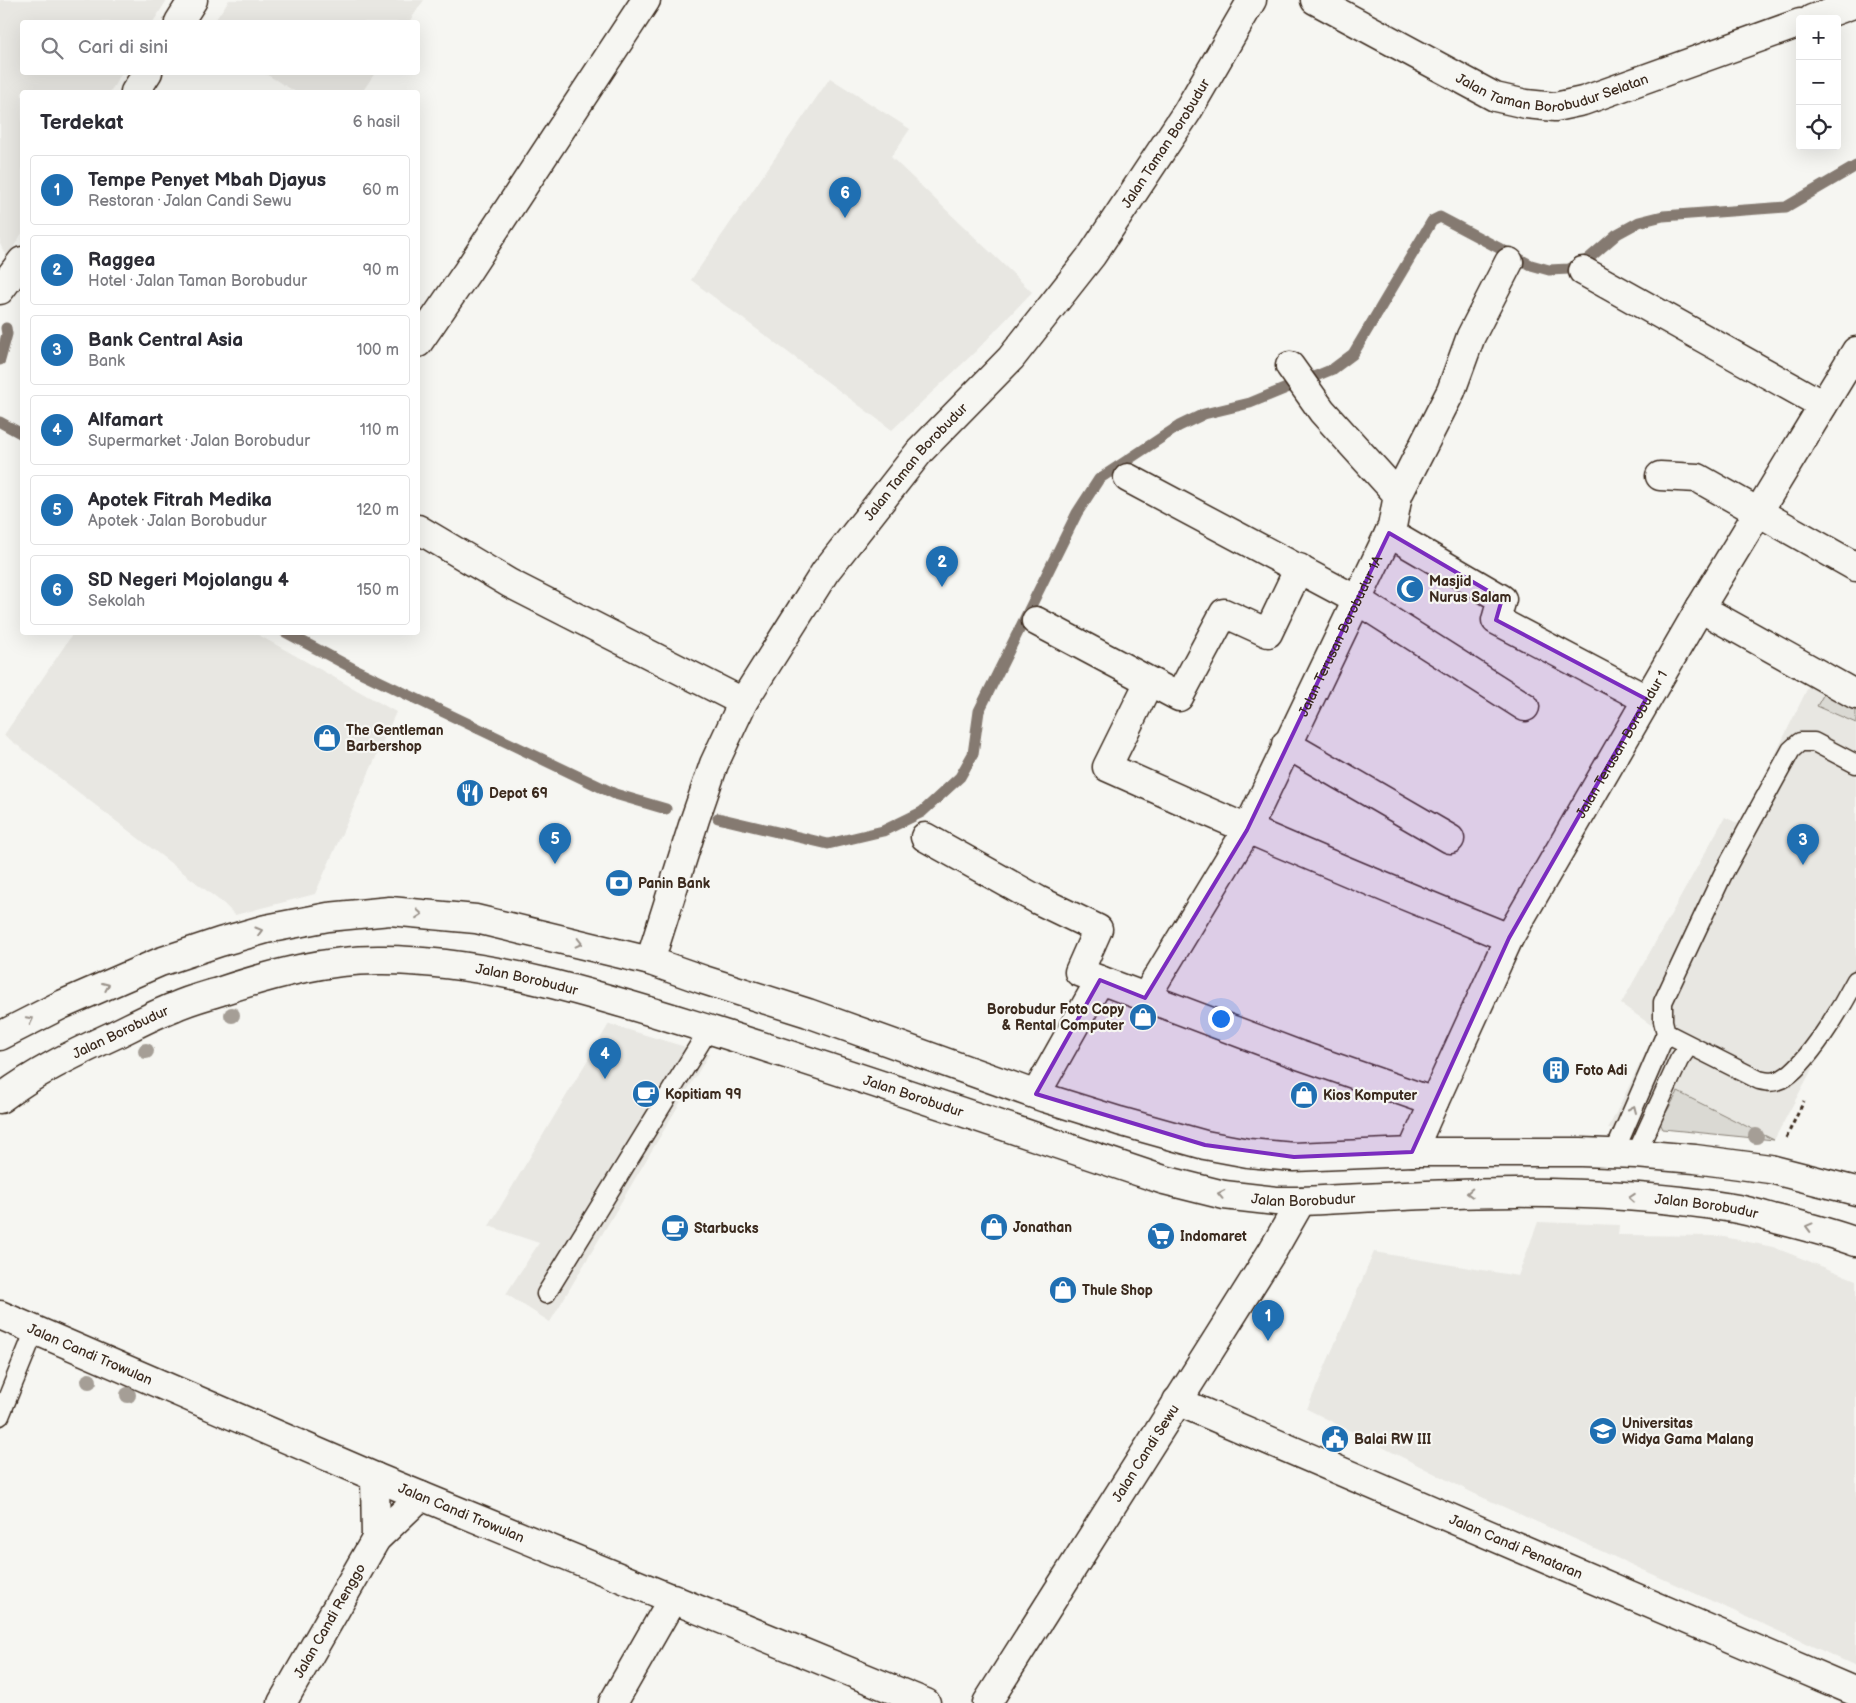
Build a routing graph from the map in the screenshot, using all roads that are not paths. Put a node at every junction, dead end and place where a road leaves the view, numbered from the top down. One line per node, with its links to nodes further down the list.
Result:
1 (193, 0): 7 (street)
2 (646, 0): 15 (street)
3 (1252, 0): 33 (street, Jalan Taman Borobudur)
4 (1315, 0): 8 (street, Jalan Taman Borobudur Selatan)
5 (1856, 3): 6 (street)
6 (1823, 15)
7 (180, 20)
8 (1796, 24)
9 (146, 75): 10 (street)
10 (136, 90)
11 (1510, 262): 21 (street, Jalan Terusan Borobudur 1A)
12 (20, 267): 14 (street)
13 (1583, 271): 18 (street)
14 (0, 290)
15 (420, 340)
16 (1856, 351): 18 (street, Jalan Terusan Borobudur 1)
17 (1298, 377): 21 (street)
18 (1823, 405): 22 (street, Jalan Terusan Borobudur 1)
19 (1660, 476): 22 (street)
20 (1128, 478): 25 (street)
21 (1398, 495): 24 (street, Jalan Terusan Borobudur 1A)
22 (1760, 512): 26 (street); 28 (street, Jalan Terusan Borobudur 1)
23 (420, 530): 33 (street)
24 (1389, 533): 27 (street, Jalan Terusan Borobudur 1A); 32 (street)
25 (1299, 568): 27 (street); 30 (street)
26 (1856, 568)
27 (1357, 600): 34 (street); 35 (street, Jalan Terusan Borobudur 1A)
28 (1700, 608): 31 (street); 32 (street, Jalan Terusan Borobudur 1)
29 (1036, 621): 30 (street)
30 (1149, 682): 37 (street)
31 (1856, 694)
32 (1646, 699): 40 (street, Jalan Terusan Borobudur 1)
33 (743, 702): 41 (street, Jalan Taman Borobudur)
34 (1525, 707)
35 (1286, 744): 37 (street, Jalan Terusan Borobudur 1A); 39 (street)
36 (1856, 764): 46 (lane)
37 (1247, 830): 40 (street); 44 (street, Jalan Terusan Borobudur 1A)
38 (925, 837): 42 (street)
39 (1450, 838)
40 (1510, 938): 51 (street, Jalan Terusan Borobudur 1)
41 (650, 961): 47 (street, one-way to 41); 49 (street)
42 (1100, 980): 44 (street); 49 (street)
43 (1856, 980): 48 (lane)
44 (1145, 998): 51 (street)
45 (709, 1029): 50 (street, Jalan Borobudur); 55 (street, Jalan Borobudur, one-way to 45); 57 (lane)
46 (1666, 1033): 48 (lane); 53 (lane, one-way to 46)
47 (0, 1036)
48 (1689, 1046): 53 (lane)
49 (1036, 1094): 52 (street)
50 (0, 1099)
51 (1434, 1102): 52 (street, Jalan Terusan Borobudur 1)
52 (1412, 1152): 53 (street)
53 (1625, 1154): 54 (street)
54 (1856, 1192)
55 (1301, 1202): 56 (street, Jalan Borobudur, one-way to 55); 60 (street, Jalan Candi Sewu)
56 (1856, 1242)
57 (546, 1294)
58 (0, 1315): 59 (street, Jalan Candi Trowulan)
59 (35, 1330): 61 (lane); 62 (street, Jalan Candi Trowulan)
60 (1177, 1401): 66 (street, Jalan Candi Penataran); 70 (street, Jalan Candi Sewu)
61 (0, 1416)
62 (374, 1477): 63 (street, Jalan Candi Trowulan); 64 (street)
63 (421, 1496): 64 (street, Jalan Candi Renggo); 65 (street, Jalan Candi Trowulan)
64 (376, 1539): 67 (street, Jalan Candi Renggo)
65 (673, 1598): 68 (street); 69 (street, Jalan Candi Trowulan)
66 (1856, 1692)
67 (282, 1703)
68 (613, 1703)
69 (926, 1703)
70 (987, 1703)

